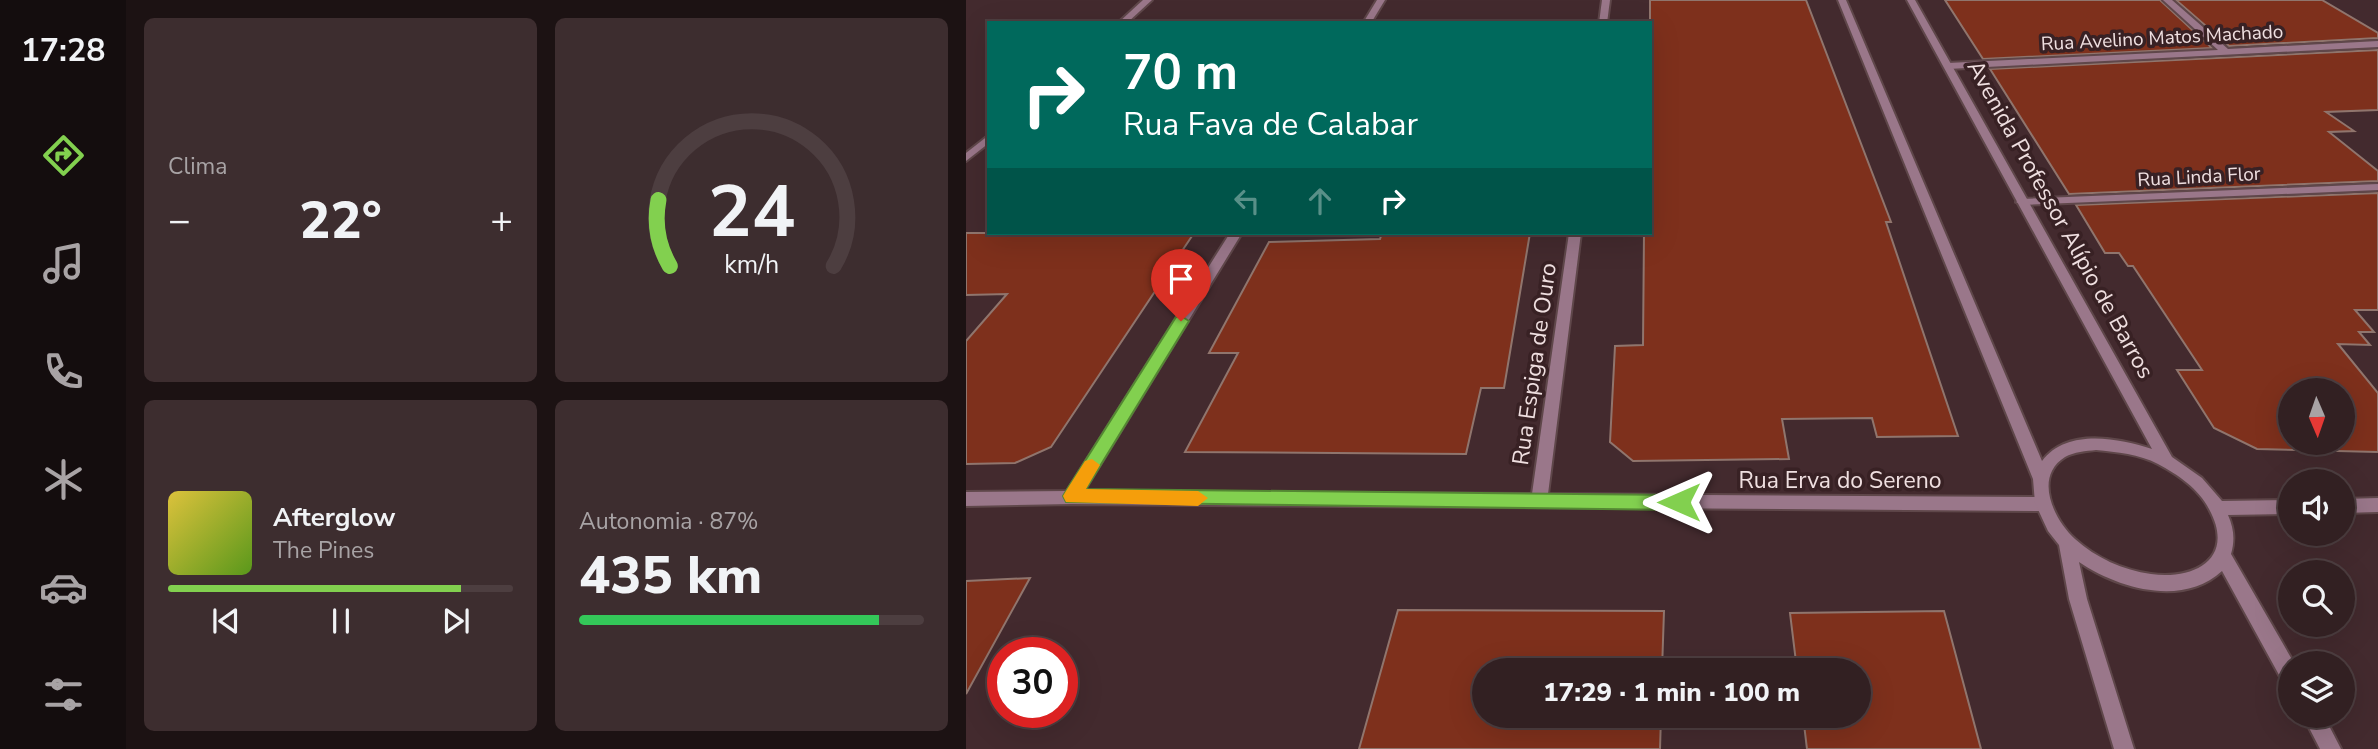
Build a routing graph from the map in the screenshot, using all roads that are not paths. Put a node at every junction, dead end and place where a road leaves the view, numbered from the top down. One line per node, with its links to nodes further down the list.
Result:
1 (1148, 0): 7 (street)
2 (1381, 0): 8 (street)
3 (1606, 0): 9 (street)
4 (1842, 0): 20 (street)
5 (1911, 0): 12 (street, Avenida Professor Alípio de Barros)
6 (2166, 0): 11 (street)
7 (1124, 21)
8 (1368, 21)
9 (1603, 21)
10 (2378, 44): 11 (street, Rua Avelino Matos Machado)
11 (2224, 50): 12 (street, Rua Avelino Matos Machado)
12 (1948, 66): 16 (street, Avenida Professor Alípio de Barros)
13 (987, 140): 14 (street)
14 (966, 158)
15 (2378, 187): 16 (street, Rua Linda Flor)
16 (2022, 202): 19 (street, Avenida Professor Alípio de Barros)
17 (1235, 235): 21 (street)
18 (1575, 235): 23 (street, Rua Espiga de Ouro)
19 (2167, 462): 20 (street); 28 (street)
20 (2041, 478): 24 (street)
21 (1072, 496): 22 (street, Rua Erva do Sereno); 23 (street, Rua Erva do Sereno)
22 (966, 499)
23 (1539, 502): 24 (street, Rua Erva do Sereno)
24 (2042, 504): 29 (street)
25 (2378, 505): 26 (street)
26 (2355, 506)
27 (2278, 507): 28 (street)
28 (2217, 508): 30 (street)
29 (2067, 543): 30 (street); 33 (street)
30 (2224, 557): 31 (street)
31 (2278, 654)
32 (2320, 728): 34 (street)
33 (2124, 749)
34 (2331, 749)

